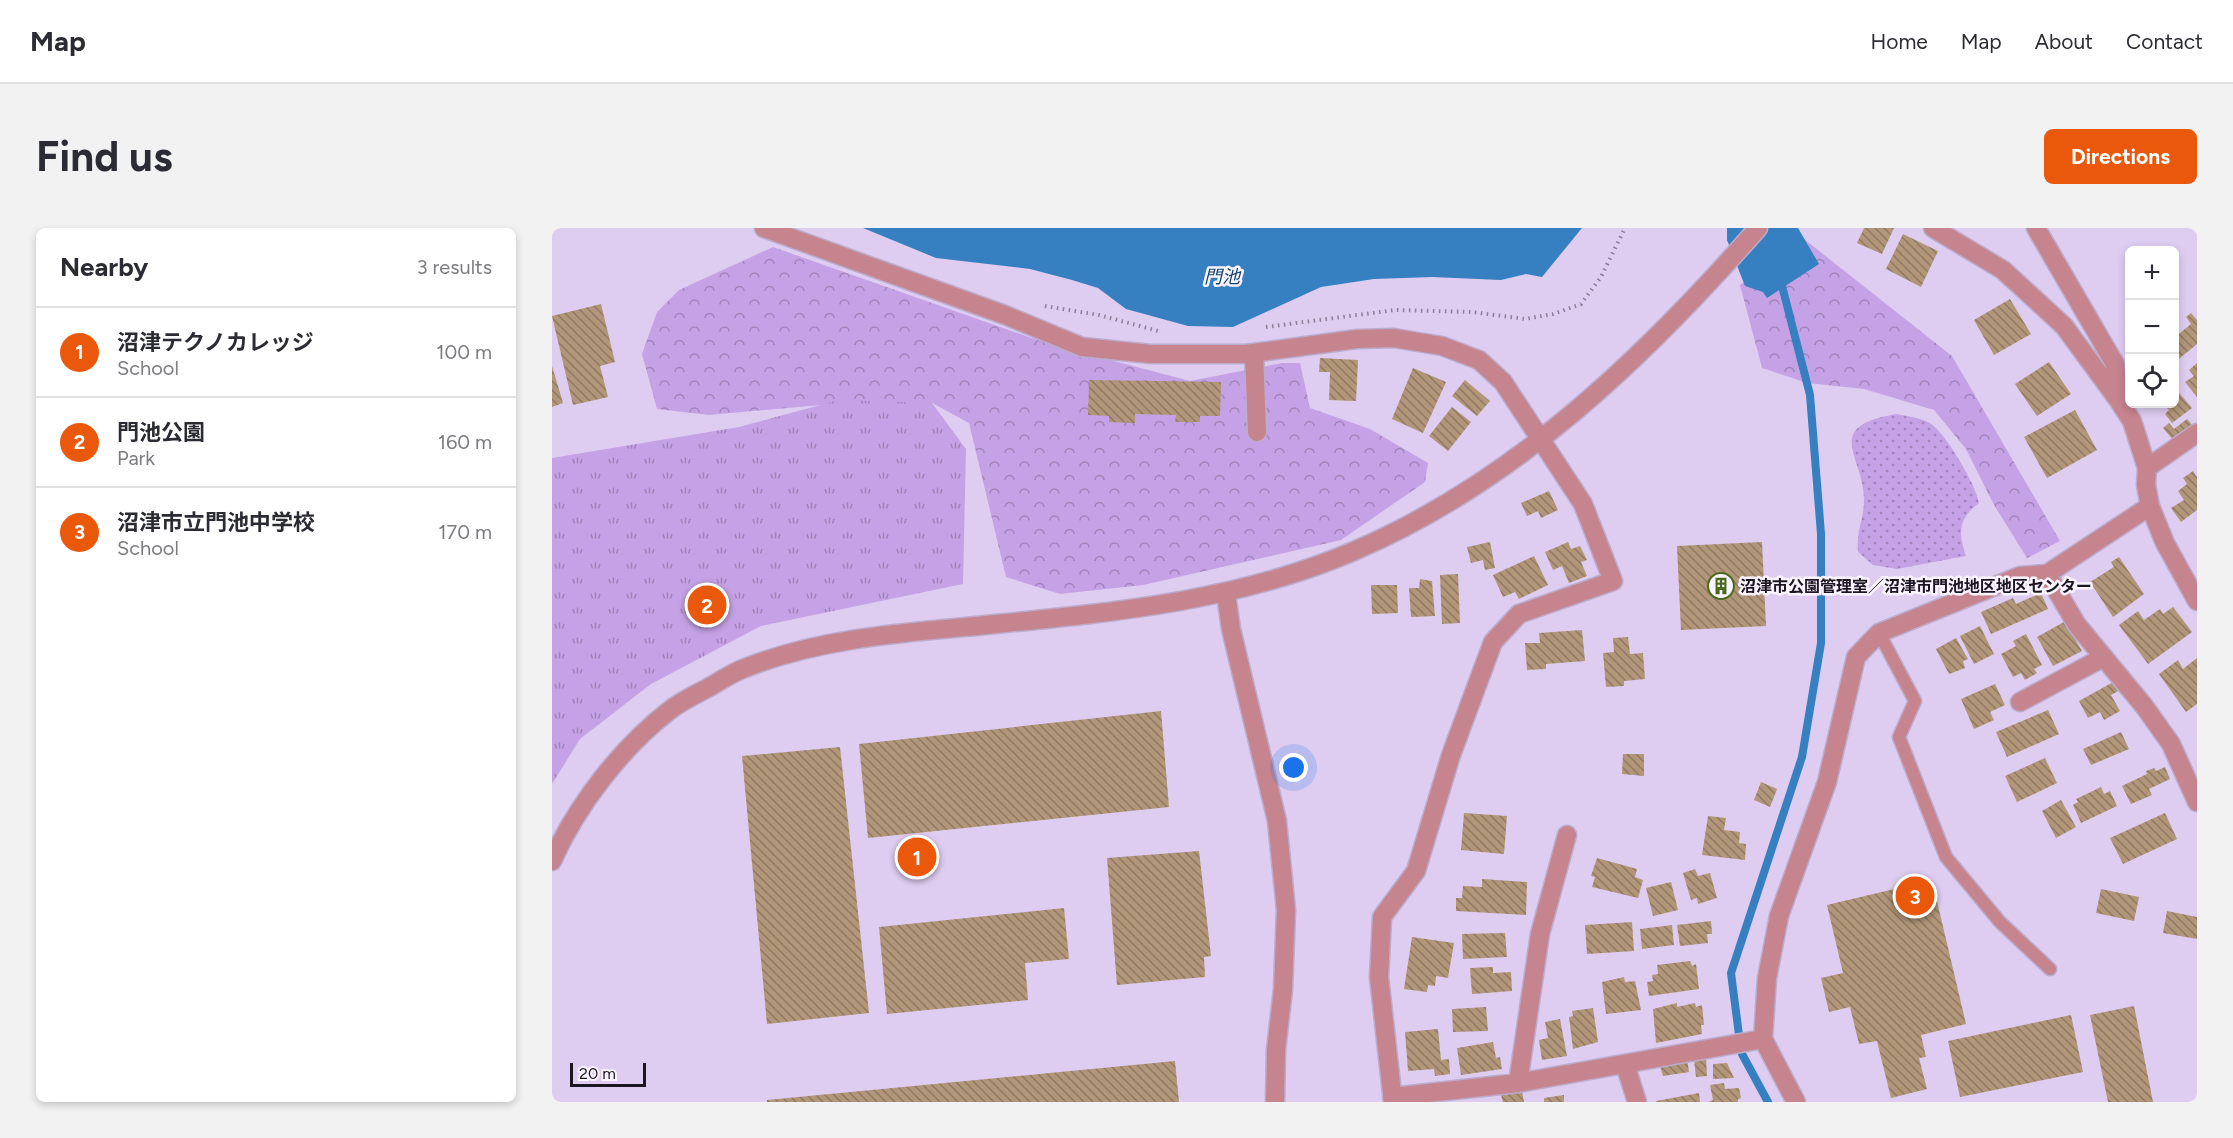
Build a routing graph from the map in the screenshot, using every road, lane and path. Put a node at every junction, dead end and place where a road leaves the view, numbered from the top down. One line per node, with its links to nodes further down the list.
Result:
1 (764, 228): 10 (street)
2 (1625, 228): 7 (path)
3 (1758, 228): 15 (street)
4 (1933, 228): 12 (street)
5 (2036, 228): 12 (street)
6 (1040, 305): 8 (path)
7 (1264, 327)
8 (1162, 331)
9 (1394, 338): 10 (street); 11 (street); 15 (street)
10 (1254, 353): 13 (street)
11 (1393, 356)
12 (2119, 401): 16 (street)
13 (1257, 432)
14 (2197, 433): 16 (street)
15 (1541, 441): 19 (street); 32 (street)
16 (2147, 468): 17 (street)
17 (2150, 506): 18 (street); 20 (street)
18 (2047, 574): 21 (street); 22 (street)
19 (1226, 594): 26 (street); 33 (street)
20 (2196, 598)
21 (1879, 633): 28 (lane); 29 (street)
22 (2104, 657): 23 (street); 24 (street)
23 (2020, 702)
24 (2197, 802)
25 (1567, 835): 31 (street)
26 (557, 839): 27 (street)
27 (552, 861)
28 (2050, 969)
29 (1763, 1039): 30 (street); 35 (street)
30 (1625, 1064): 31 (street); 34 (street)
31 (1518, 1083): 32 (street)
32 (1393, 1099)
33 (1275, 1102)
34 (1637, 1102)
35 (1796, 1102)

